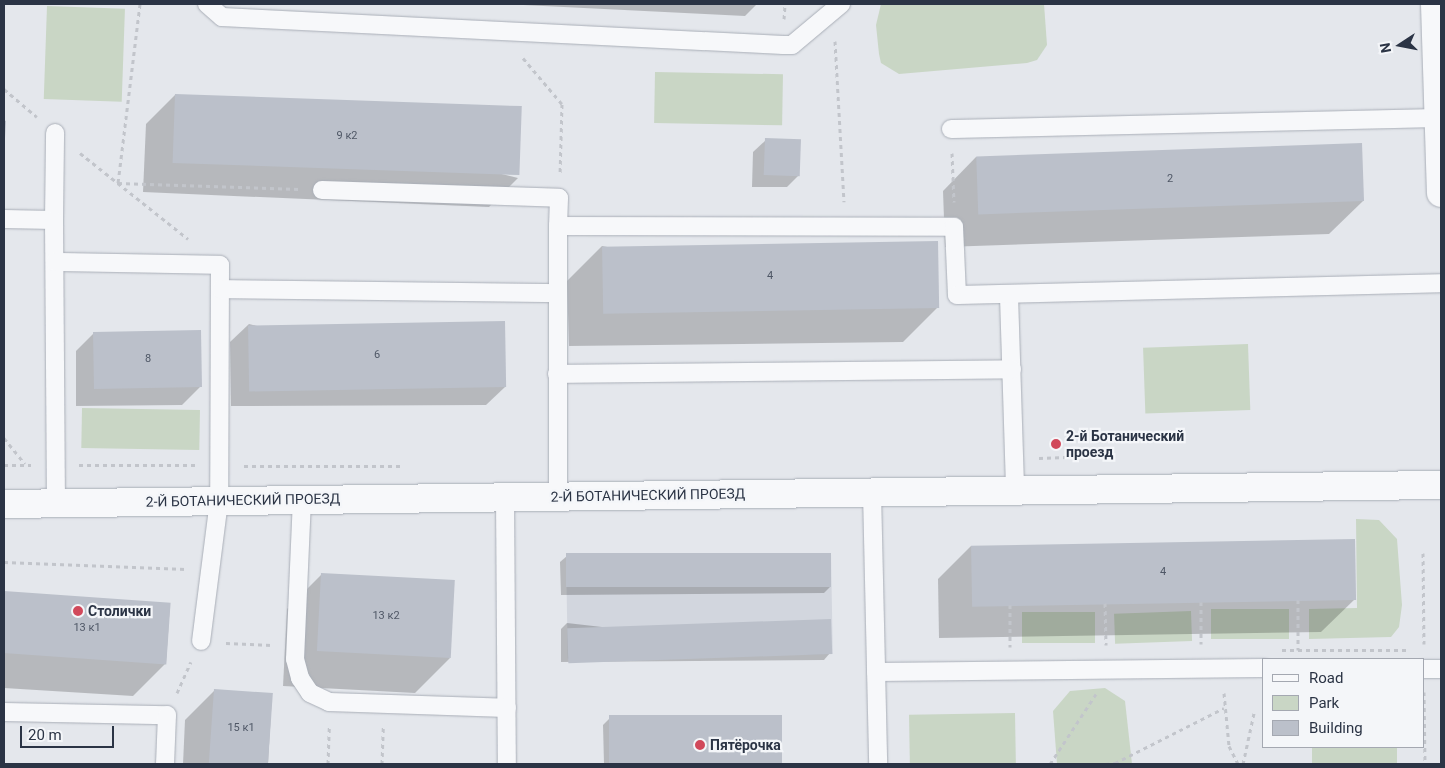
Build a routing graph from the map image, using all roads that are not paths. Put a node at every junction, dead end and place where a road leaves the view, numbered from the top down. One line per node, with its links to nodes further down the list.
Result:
1 (207, 4): 3 (lane)
2 (1435, 4): 4 (street)
3 (838, 7)
4 (1440, 118): 5 (lane); 8 (street)
5 (951, 129)
6 (55, 133): 10 (lane)
7 (322, 190): 11 (lane)
8 (1441, 193)
9 (4, 218): 10 (lane)
10 (54, 220): 12 (lane)
11 (558, 226): 15 (lane); 16 (lane)
12 (55, 262): 14 (lane); 26 (lane)
13 (1441, 283): 16 (lane)
14 (221, 290): 15 (lane); 25 (lane)
15 (556, 293): 18 (lane)
16 (1009, 296): 17 (lane)
17 (1012, 369): 18 (lane); 20 (lane)
18 (557, 374): 22 (lane)
19 (1441, 485): 20 (street, 2-Й БОТАНИЧЕСКИЙ ПРОЕЗД)
20 (1015, 490): 21 (street, 2-Й БОТАНИЧЕСКИЙ ПРОЕЗД)
21 (872, 492): 22 (street, 2-Й БОТАНИЧЕСКИЙ ПРОЕЗД); 32 (lane)
22 (558, 496): 23 (street, 2-Й БОТАНИЧЕСКИЙ ПРОЕЗД)
23 (505, 497): 24 (street, 2-Й БОТАНИЧЕСКИЙ ПРОЕЗД); 33 (lane)
24 (302, 500): 25 (street, 2-Й БОТАНИЧЕСКИЙ ПРОЕЗД); 33 (lane)
25 (219, 501): 26 (street, 2-Й БОТАНИЧЕСКИЙ ПРОЕЗД); 28 (lane)
26 (56, 503): 27 (street, 2-Й БОТАНИЧЕСКИЙ ПРОЕЗД)
27 (4, 504)
28 (200, 641)
29 (1262, 668): 32 (lane)
30 (1425, 669): 31 (lane)
31 (1441, 669)
32 (876, 672): 37 (lane)
33 (507, 708): 36 (lane)
34 (4, 712): 35 (lane)
35 (165, 764)
36 (507, 764)
37 (878, 764)

